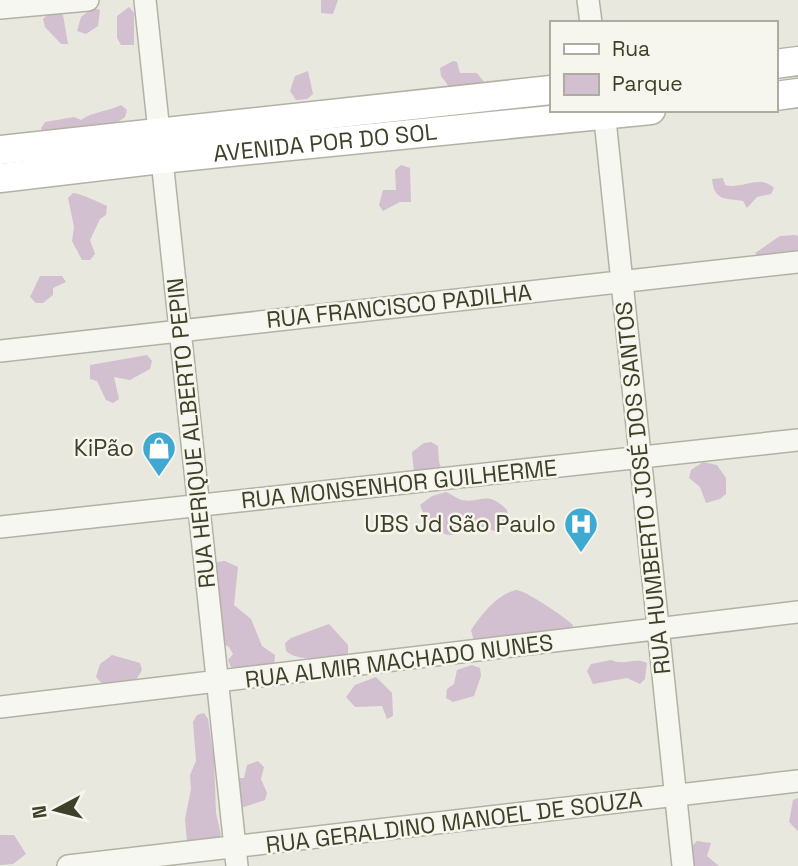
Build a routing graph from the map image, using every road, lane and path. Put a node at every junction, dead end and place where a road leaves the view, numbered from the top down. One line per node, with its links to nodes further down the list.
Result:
1 (88, 0): 4 (street)
2 (145, 0): 12 (street, RUA HERIQUE ALBERTO PEPIN)
3 (588, 0): 5 (street)
4 (0, 8)
5 (592, 21)
6 (798, 61): 7 (street)
7 (777, 64)
8 (550, 90): 12 (street, AVENIDA POR DO SOL)
9 (798, 93): 10 (street)
10 (777, 96)
11 (605, 113): 14 (street, AVENIDA POR DO SOL); 17 (street, RUA HUMBERTO JOSÉ DOS SANTOS)
12 (158, 131): 13 (street, AVENIDA POR DO SOL); 14 (street, RUA HERIQUE ALBERTO PEPIN)
13 (0, 150)
14 (161, 159): 15 (street, AVENIDA POR DO SOL); 18 (street, RUA HERIQUE ALBERTO PEPIN)
15 (0, 178)
16 (798, 262): 17 (street, RUA FRANCISCO PADILHA)
17 (620, 282): 18 (street, RUA FRANCISCO PADILHA); 21 (street, RUA HUMBERTO JOSÉ DOS SANTOS)
18 (180, 330): 19 (street, RUA FRANCISCO PADILHA); 22 (street, RUA HERIQUE ALBERTO PEPIN)
19 (0, 351)
20 (798, 440): 21 (street, RUA MONSENHOR GUILHERME)
21 (640, 460): 22 (street, RUA MONSENHOR GUILHERME); 25 (street, RUA HUMBERTO JOSÉ DOS SANTOS)
22 (201, 503): 23 (street, RUA MONSENHOR GUILHERME); 26 (street, RUA HERIQUE ALBERTO PEPIN)
23 (0, 527)
24 (798, 612): 25 (street, RUA ALMIR MACHADO NUNES)
25 (658, 629): 26 (street, RUA ALMIR MACHADO NUNES); 29 (street, RUA HUMBERTO JOSÉ DOS SANTOS)
26 (218, 684): 27 (street, RUA ALMIR MACHADO NUNES); 30 (street, RUA HERIQUE ALBERTO PEPIN)
27 (0, 707)
28 (798, 781): 29 (street, RUA GERALDINO MANOEL DE SOUZA)
29 (677, 796): 30 (street, RUA GERALDINO MANOEL DE SOUZA); 32 (street, RUA HUMBERTO JOSÉ DOS SANTOS)
30 (236, 856): 31 (street, RUA GERALDINO MANOEL DE SOUZA)
31 (68, 866)
32 (683, 866)

